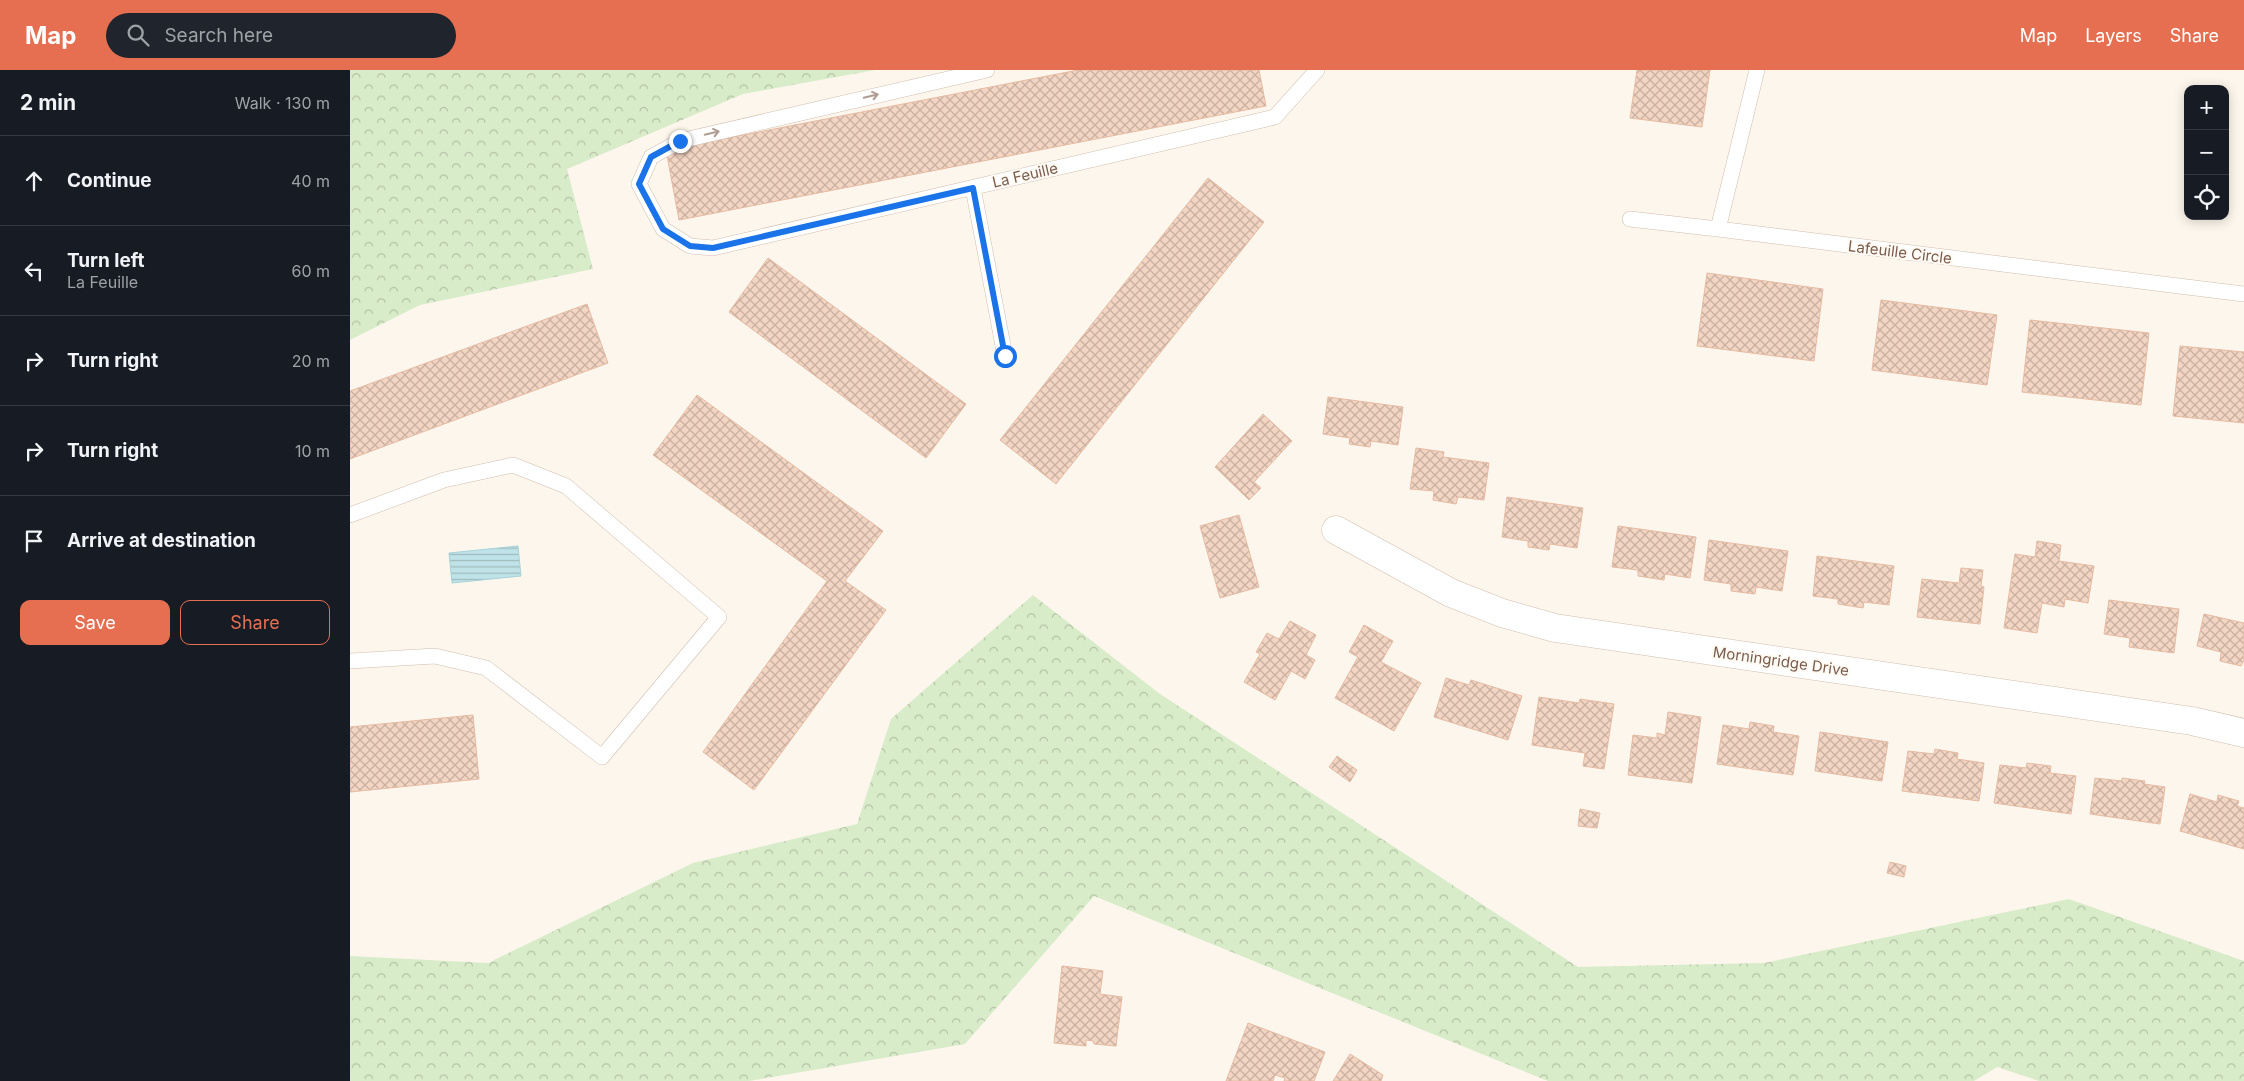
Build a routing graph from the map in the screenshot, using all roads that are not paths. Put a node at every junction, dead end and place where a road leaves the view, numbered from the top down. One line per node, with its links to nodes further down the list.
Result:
1 (987, 70): 4 (lane, La Feuille, one-way to 1)
2 (1317, 70): 4 (lane, La Feuille)
3 (1757, 70): 6 (lane)
4 (973, 188): 8 (lane)
5 (1630, 219): 6 (lane, Lafeuille Circle)
6 (1718, 229): 7 (lane, Lafeuille Circle)
7 (2244, 294)
8 (1005, 356)
9 (350, 515): 11 (lane)
10 (1336, 530): 12 (street, Morningridge Drive)
11 (350, 661)
12 (2244, 734)

